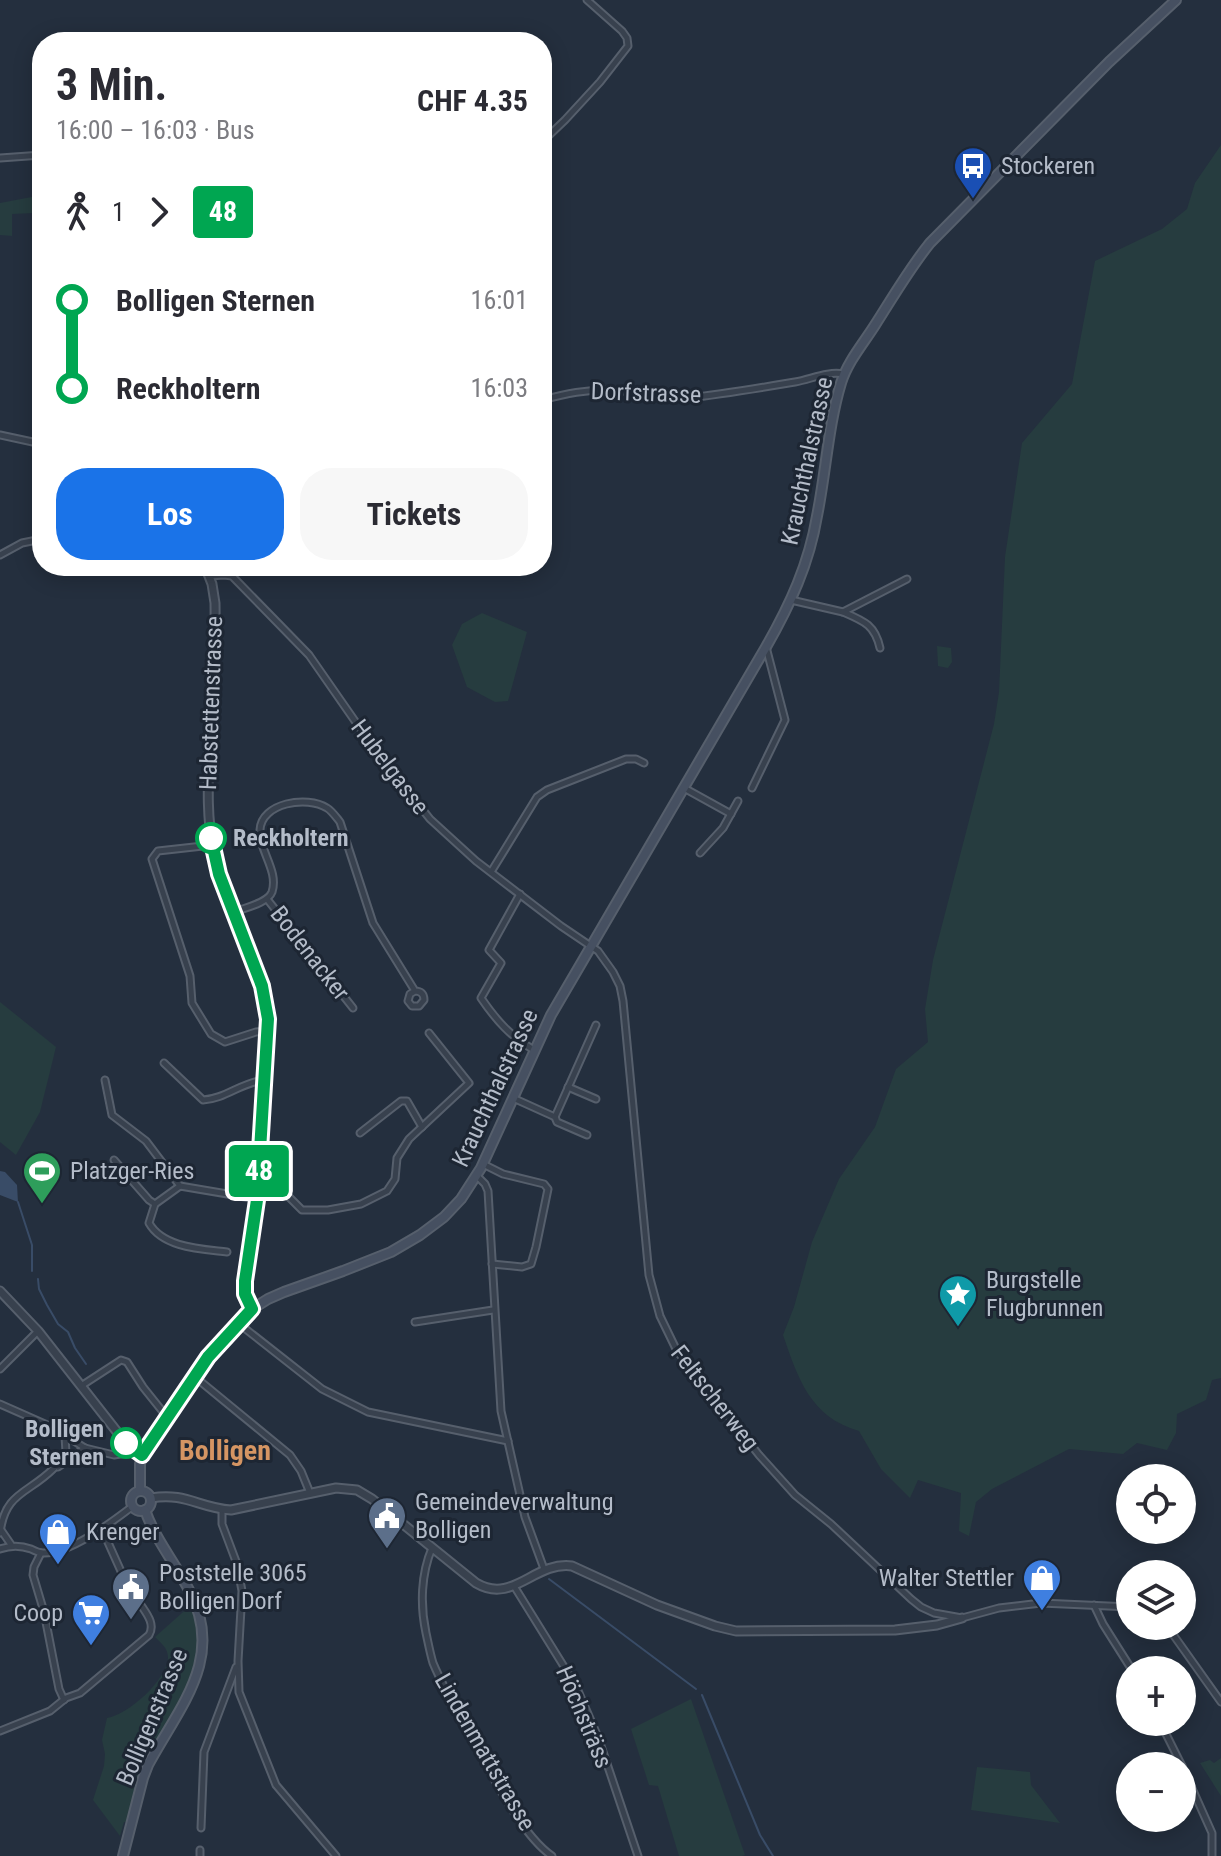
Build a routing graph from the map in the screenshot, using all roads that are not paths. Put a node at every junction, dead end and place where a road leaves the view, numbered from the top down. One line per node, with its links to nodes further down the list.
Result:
1 (587, 0): 3 (street)
2 (1176, 0): 6 (main road, Krauchthalstrasse)
3 (552, 132)
4 (32, 156): 5 (street)
5 (0, 158)
6 (844, 374): 7 (street, Dorfstrasse); 15 (main road, Krauchthalstrasse)
7 (552, 397)
8 (0, 435): 9 (street)
9 (32, 442)
10 (32, 541): 11 (street)
11 (0, 555)
12 (210, 576): 24 (street, Habstettenstrasse)
13 (232, 576): 26 (street, Hubelgasse)
14 (907, 579): 16 (street)
15 (791, 600): 16 (street); 17 (main road, Krauchthalstrasse)
16 (843, 612): 18 (street)
17 (766, 647): 20 (main road, Krauchthalstrasse); 21 (street)
18 (880, 648)
19 (644, 763): 26 (street)
20 (684, 788): 23 (street); 30 (main road, Krauchthalstrasse)
21 (752, 788)
22 (738, 801): 23 (street)
23 (731, 814): 25 (street)
24 (212, 845): 29 (street, Habstettenstrasse); 34 (street)
25 (700, 853)
26 (491, 872): 27 (street, Hubelgasse)
27 (520, 894): 30 (street, Hubelgasse); 36 (street)
28 (267, 899): 29 (street, Bodenacker); 31 (street, Bodenacker); 32 (street, Bodenacker)
29 (234, 912): 34 (street, Habstettenstrasse)
30 (591, 947): 36 (main road, Krauchthalstrasse); 91 (street, Feltscherweg)
31 (415, 991)
32 (353, 1008)
33 (596, 1025): 40 (street)
34 (267, 1031): 39 (street, Habstettenstrasse)
35 (429, 1033): 44 (street)
36 (534, 1050): 41 (main road, Krauchthalstrasse)
37 (164, 1063): 39 (street)
38 (105, 1080): 51 (street)
39 (265, 1080): 49 (street, Habstettenstrasse)
40 (568, 1087): 42 (street); 43 (street)
41 (513, 1098): 43 (street); 48 (main road, Krauchthalstrasse)
42 (596, 1099)
43 (555, 1117): 46 (street)
44 (422, 1127): 45 (street); 49 (street)
45 (360, 1133)
46 (587, 1135)
47 (114, 1160): 53 (street)
48 (482, 1164): 50 (main road, Krauchthalstrasse); 55 (street)
49 (260, 1166): 52 (street, Habstettenstrasse)
50 (477, 1176): 55 (street); 57 (main road, Krauchthalstrasse)
51 (180, 1186): 52 (street); 53 (street)
52 (257, 1200): 57 (street, Habstettenstrasse)
53 (155, 1204): 54 (street)
54 (227, 1252)
55 (492, 1264): 58 (street)
56 (0, 1291): 61 (street)
57 (252, 1309): 60 (main road)
58 (493, 1310): 59 (street); 68 (street)
59 (415, 1322)
60 (238, 1323): 63 (main road); 68 (street)
61 (38, 1331): 62 (street); 64 (street)
62 (0, 1369)
63 (195, 1377): 66 (main road); 73 (street)
64 (81, 1386): 66 (street); 70 (street)
65 (0, 1404): 67 (street)
66 (167, 1417): 70 (main road)
67 (65, 1436): 69 (street); 71 (street)
68 (508, 1441): 85 (street)
69 (85, 1448): 70 (street); 71 (street)
70 (142, 1455): 72 (main road)
71 (53, 1469): 78 (street)
72 (140, 1491): 74 (main road); 75 (main road)
73 (310, 1493): 77 (street); 82 (street)
74 (151, 1498): 76 (main road); 77 (street)
75 (133, 1506): 76 (main road); 79 (street)
76 (145, 1510): 100 (main road, Bolligenstrasse)
77 (222, 1510): 94 (street)
78 (1, 1520): 80 (street)
79 (102, 1529): 84 (street); 86 (street)
80 (1, 1531): 81 (street)
81 (12, 1546): 83 (street); 84 (street)
82 (432, 1548): 87 (street); 102 (street, Lindenmattstrasse)
83 (0, 1549)
84 (41, 1553): 95 (street)
85 (544, 1569): 87 (street); 91 (street)
86 (124, 1578)
87 (514, 1586): 103 (street, Höchsträss)
88 (139, 1602): 95 (street)
89 (1094, 1604): 90 (street); 91 (street); 93 (street)
90 (1116, 1606)
91 (962, 1618)
92 (1177, 1640): 96 (street)
93 (1123, 1656)
94 (238, 1661): 99 (street); 101 (street)
95 (64, 1700): 97 (street)
96 (1221, 1702)
97 (0, 1731)
98 (1196, 1797): 104 (street)
99 (201, 1828)
100 (123, 1856)
101 (336, 1856)
102 (552, 1856)
103 (638, 1856)
104 (1212, 1856)

